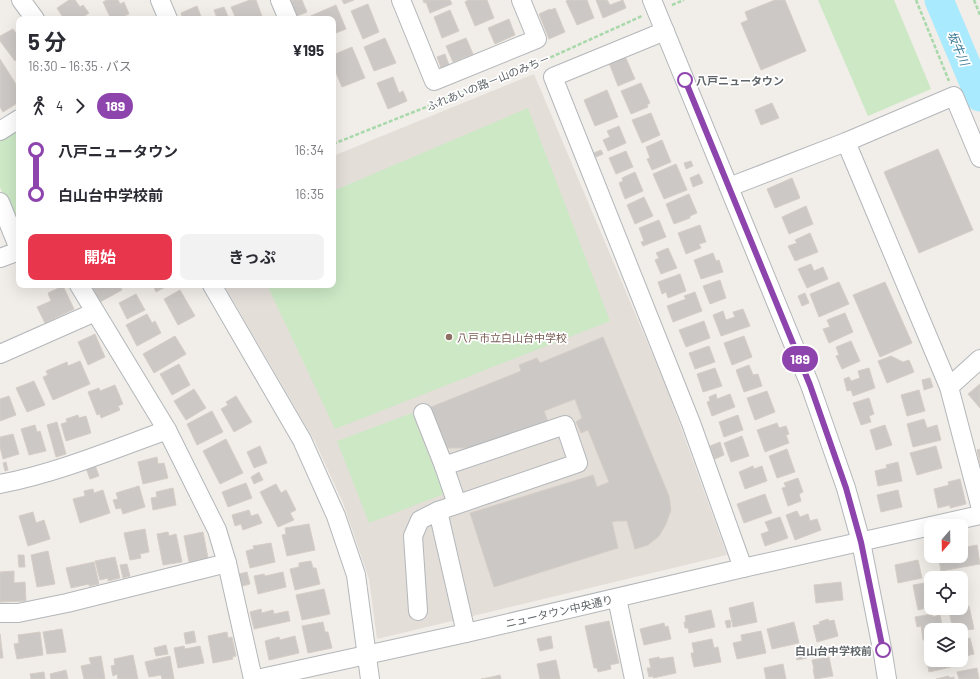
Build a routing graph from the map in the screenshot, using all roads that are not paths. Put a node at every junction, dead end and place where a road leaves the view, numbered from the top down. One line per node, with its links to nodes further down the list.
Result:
1 (21, 0): 7 (street)
2 (160, 0): 8 (street)
3 (280, 0): 9 (street)
4 (401, 0): 5 (street)
5 (521, 0)
6 (652, 0): 10 (street)
7 (33, 16)
8 (167, 16)
9 (287, 16)
10 (665, 31): 15 (street); 38 (street)
11 (16, 121): 12 (street)
12 (0, 131)
13 (846, 142): 14 (street); 15 (street); 25 (street)
14 (980, 158)
15 (729, 187): 36 (street)
16 (0, 202): 17 (street)
17 (16, 242)
18 (16, 251): 19 (street)
19 (0, 258)
20 (81, 288): 22 (street)
21 (214, 288): 43 (street)
22 (95, 312): 23 (street); 27 (street)
23 (0, 354)
24 (980, 359): 25 (street)
25 (949, 387): 31 (street)
26 (423, 413): 28 (street)
27 (167, 430): 29 (street); 37 (street)
28 (444, 466): 30 (street); 30 (street)
29 (0, 484)
30 (457, 504): 32 (street)
31 (980, 505)
32 (438, 511): 40 (street); 42 (street)
33 (980, 515): 34 (street, ニュータウン中央通り)
34 (962, 519)
35 (924, 528): 36 (street, ニュータウン中央通り)
36 (861, 542): 38 (street, ニュータウン中央通り); 48 (street)
37 (227, 563): 41 (street); 44 (street)
38 (743, 568): 39 (street, ニュータウン中央通り)
39 (617, 598): 42 (street, ニュータウン中央通り); 47 (street)
40 (418, 611)
41 (0, 613)
42 (466, 633): 43 (street, ニュータウン中央通り)
43 (367, 655): 45 (street, ニュータウン中央通り); 46 (street)
44 (253, 679)
45 (256, 679)
46 (370, 679)
47 (634, 679)
48 (887, 679)

